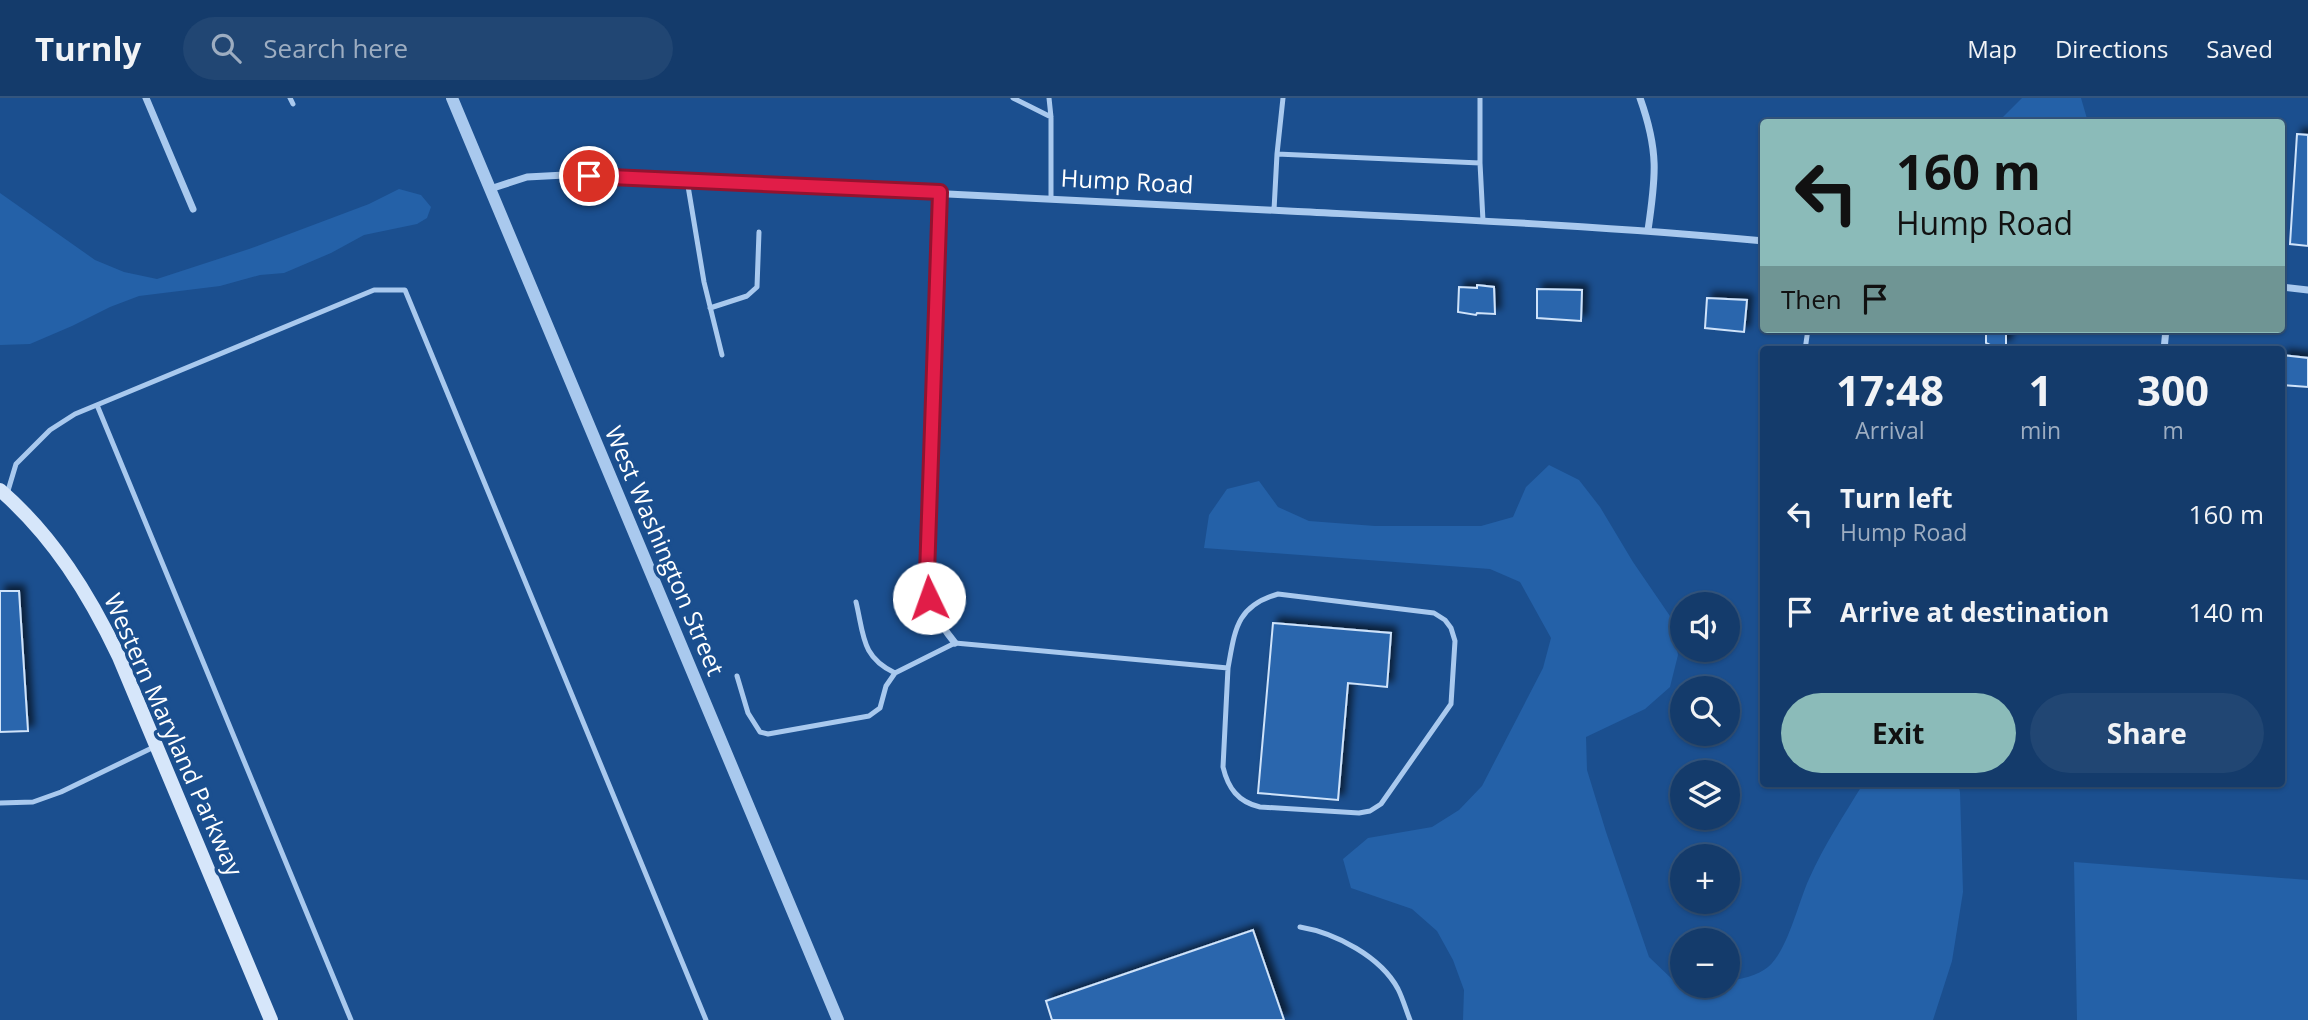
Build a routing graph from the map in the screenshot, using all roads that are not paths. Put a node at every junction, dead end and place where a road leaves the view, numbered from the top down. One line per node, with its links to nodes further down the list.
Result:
1 (146, 98): 15 (street)
2 (452, 98): 12 (street, West Washington Street)
3 (1013, 98): 8 (lane)
4 (1049, 98): 8 (lane)
5 (1283, 98): 9 (lane)
6 (1480, 98): 10 (lane)
7 (1640, 98): 18 (street)
8 (1051, 117): 14 (lane)
9 (1277, 154): 10 (lane); 16 (lane)
10 (1480, 163): 17 (lane)
11 (687, 180): 12 (street, Hump Road); 13 (street, Hump Road); 23 (lane)
12 (490, 190): 38 (street, West Washington Street)
13 (940, 192): 14 (street, Hump Road); 28 (street)
14 (1051, 197): 16 (street, Hump Road)
15 (193, 209)
16 (1274, 210): 17 (street, Hump Road)
17 (1483, 221): 18 (street, Hump Road)
18 (1648, 230): 20 (street, Hump Road)
19 (759, 232): 23 (lane)
20 (1760, 241)
21 (2285, 287): 22 (street)
22 (2308, 290)
23 (710, 308): 24 (lane)
24 (722, 355)
25 (97, 405): 26 (lane); 36 (lane); 37 (lane)
26 (3, 493): 32 (main road, Western Maryland Parkway)
27 (856, 602): 30 (lane)
28 (955, 643): 29 (lane); 30 (lane)
29 (1228, 668): 29 (lane)
30 (895, 673): 31 (lane)
31 (737, 676)
32 (156, 746): 33 (lane); 35 (main road, Western Maryland Parkway)
33 (0, 803)
34 (1300, 927): 39 (lane)
35 (271, 1020)
36 (351, 1020)
37 (706, 1020)
38 (838, 1020)
39 (1410, 1020)

